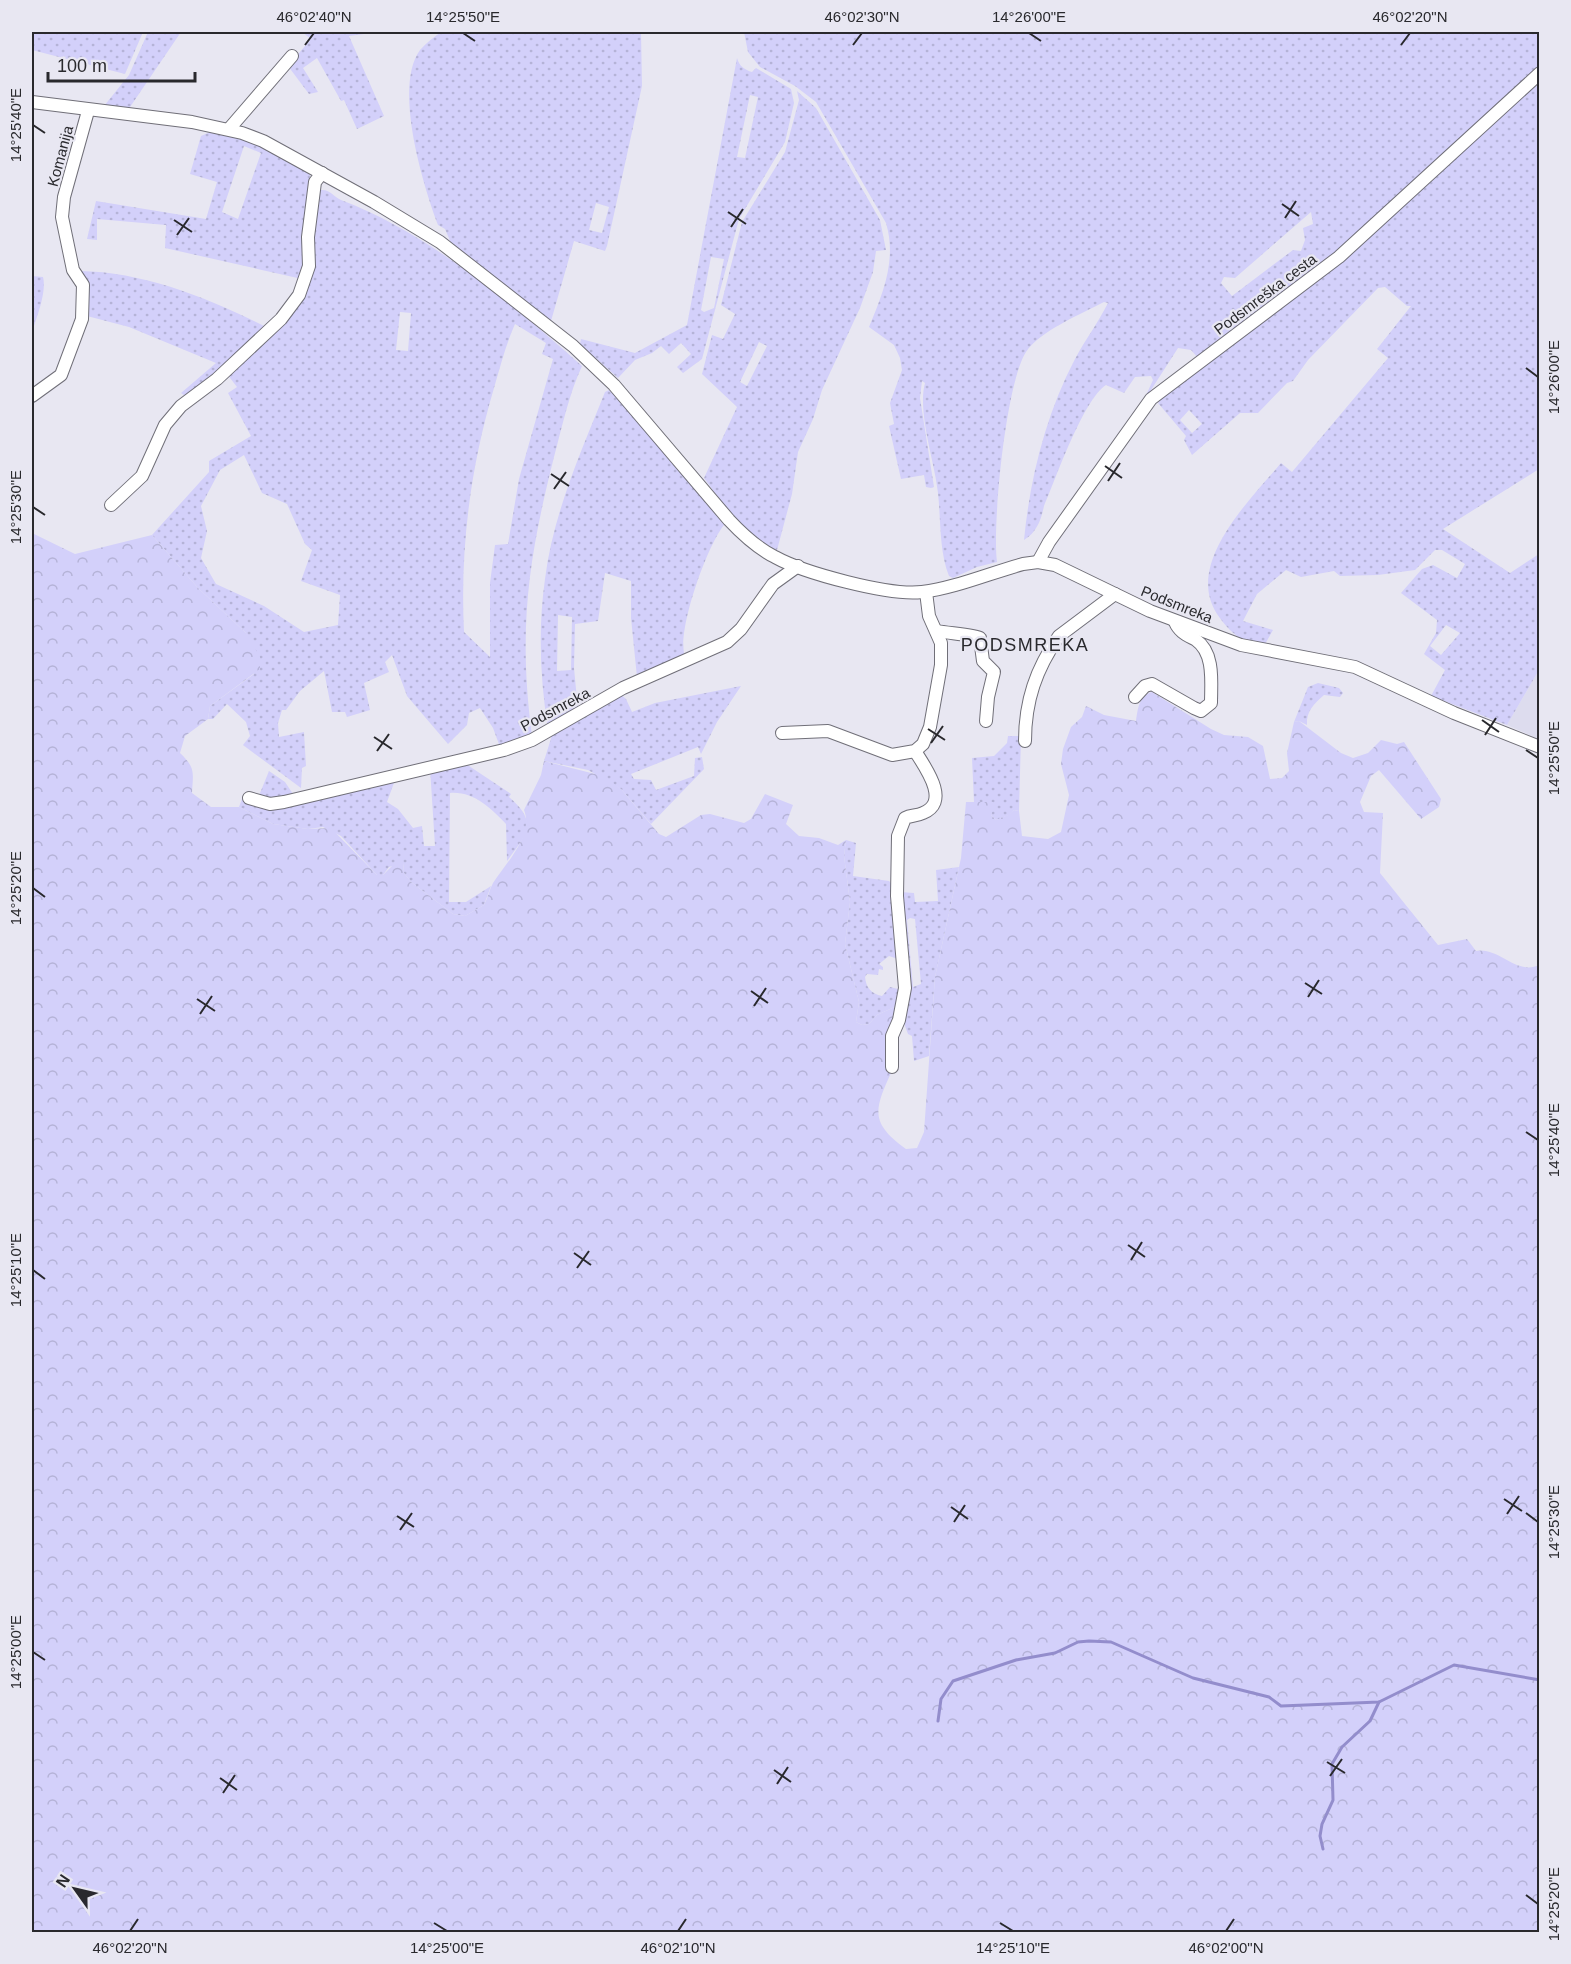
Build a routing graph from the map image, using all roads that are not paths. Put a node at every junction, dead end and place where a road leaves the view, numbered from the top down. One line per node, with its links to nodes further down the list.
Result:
1 (292, 56): 5 (street)
2 (1539, 73): 9 (street, Podsmreška cesta)
3 (32, 102): 4 (street)
4 (88, 111): 5 (street, Komanija); 7 (street, Komanija)
5 (229, 129): 6 (street, Komanija)
6 (322, 173): 8 (street); 10 (street, Komanija)
7 (32, 396)
8 (111, 505)
9 (1038, 562): 11 (street); 12 (street, Podsmreka)
10 (798, 566): 11 (street); 21 (street, Podsmreka)
11 (926, 592): 14 (street)
12 (1115, 594): 13 (street, Podsmreka); 18 (street)
13 (1175, 621): 15 (street); 19 (street, Podsmreka)
14 (938, 631): 16 (street); 20 (street)
15 (1136, 697)
16 (986, 721)
17 (782, 733): 20 (street)
18 (1025, 741)
19 (1539, 747)
20 (915, 752): 22 (street)
21 (249, 798)
22 (892, 1067)

